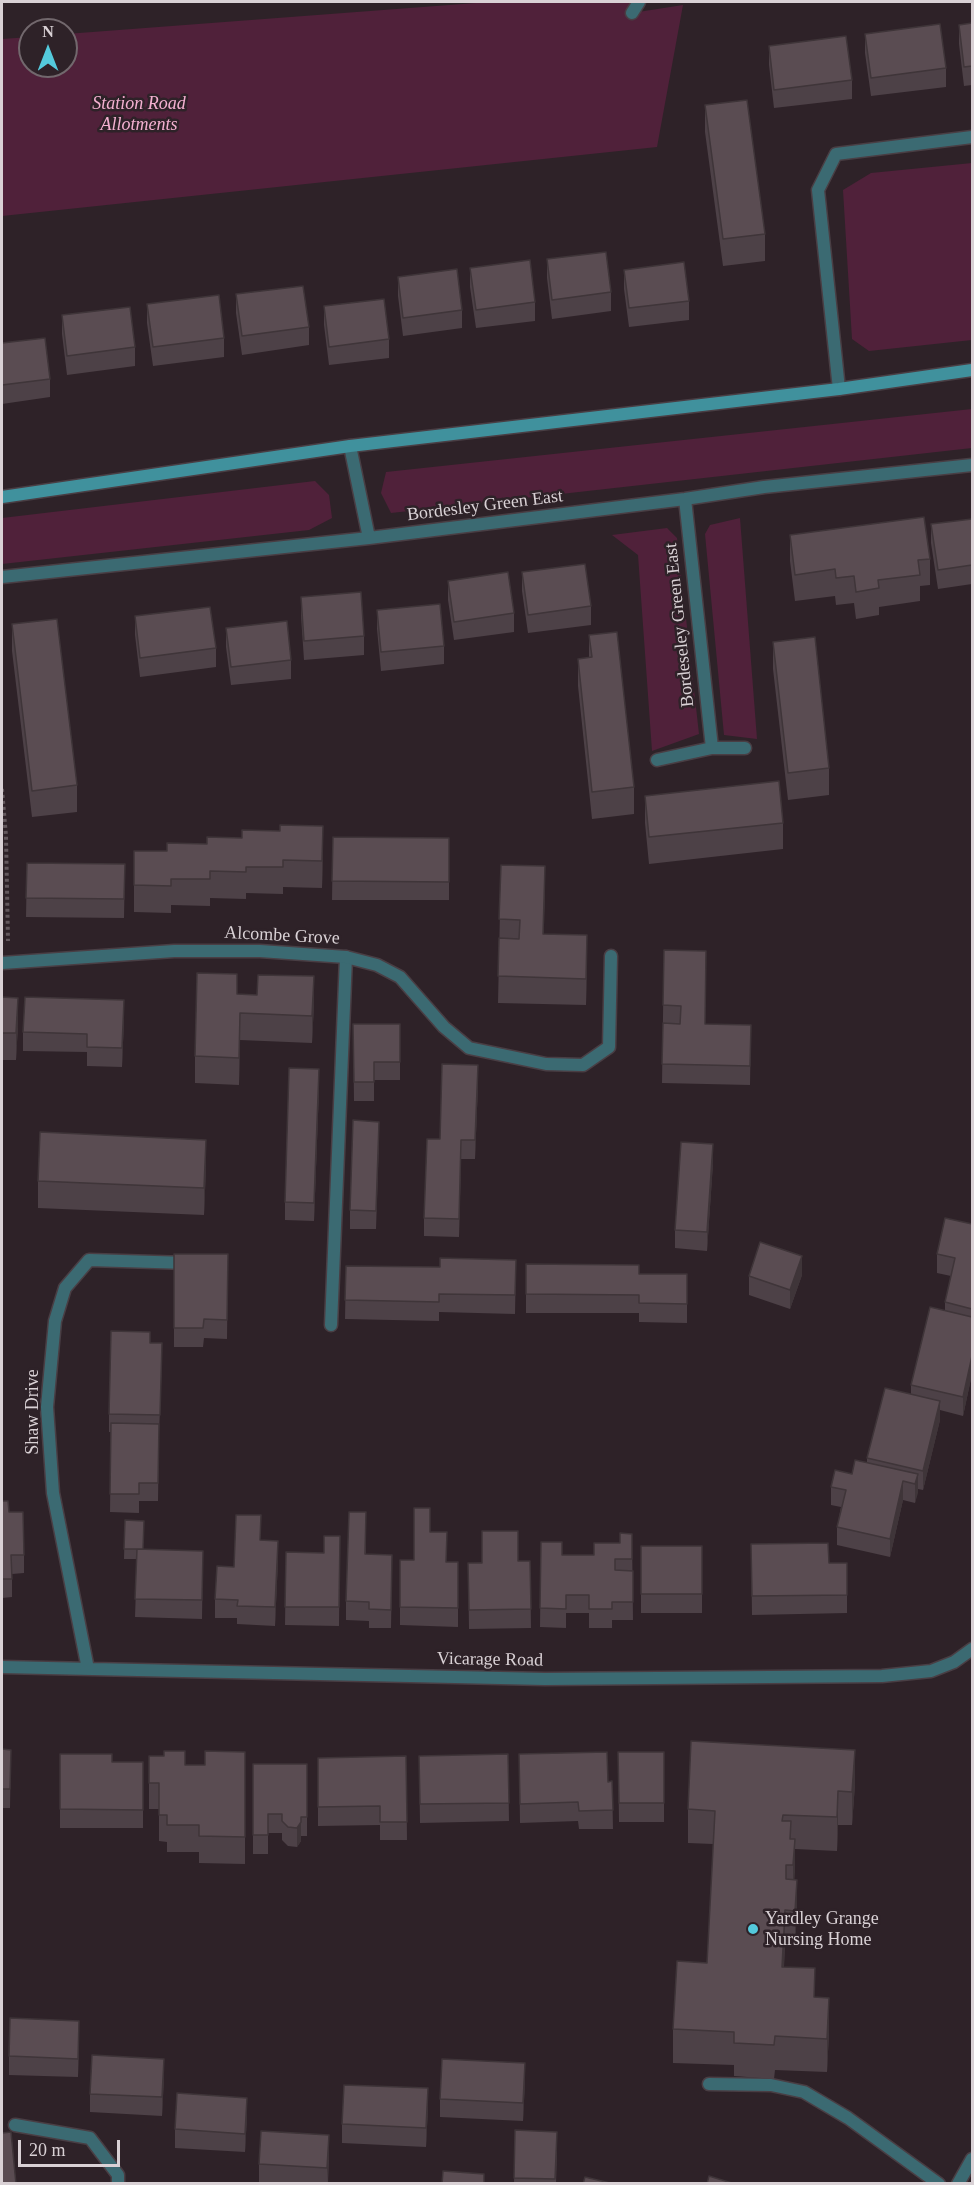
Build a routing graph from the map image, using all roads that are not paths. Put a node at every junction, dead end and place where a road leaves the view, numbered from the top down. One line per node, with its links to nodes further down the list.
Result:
1 (639, 2): 2 (street)
2 (632, 13)
3 (972, 137): 5 (street)
4 (972, 370): 5 (street)
5 (838, 389): 6 (street)
6 (350, 446): 8 (street); 10 (street)
7 (972, 465): 9 (street, Bordesley Green East)
8 (2, 497)
9 (685, 499): 10 (street, Bordesley Green East); 12 (street, Bordeseley Green East)
10 (369, 538): 11 (street, Bordesley Green East)
11 (2, 577)
12 (712, 748): 13 (street); 14 (street)
13 (745, 748)
14 (657, 760)
15 (611, 956): 16 (street, Alcombe Grove)
16 (346, 957): 17 (street, Alcombe Grove); 19 (street)
17 (6, 963)
18 (188, 1263): 22 (street, Shaw Drive)
19 (331, 1325)
20 (972, 1649): 22 (street, Vicarage Road)
21 (2, 1667): 22 (street, Vicarage Road)
22 (88, 1669)
23 (709, 2084): 27 (street)
24 (15, 2125): 26 (street)
25 (972, 2159): 28 (street)
26 (118, 2184)
27 (939, 2184)
28 (958, 2184)

